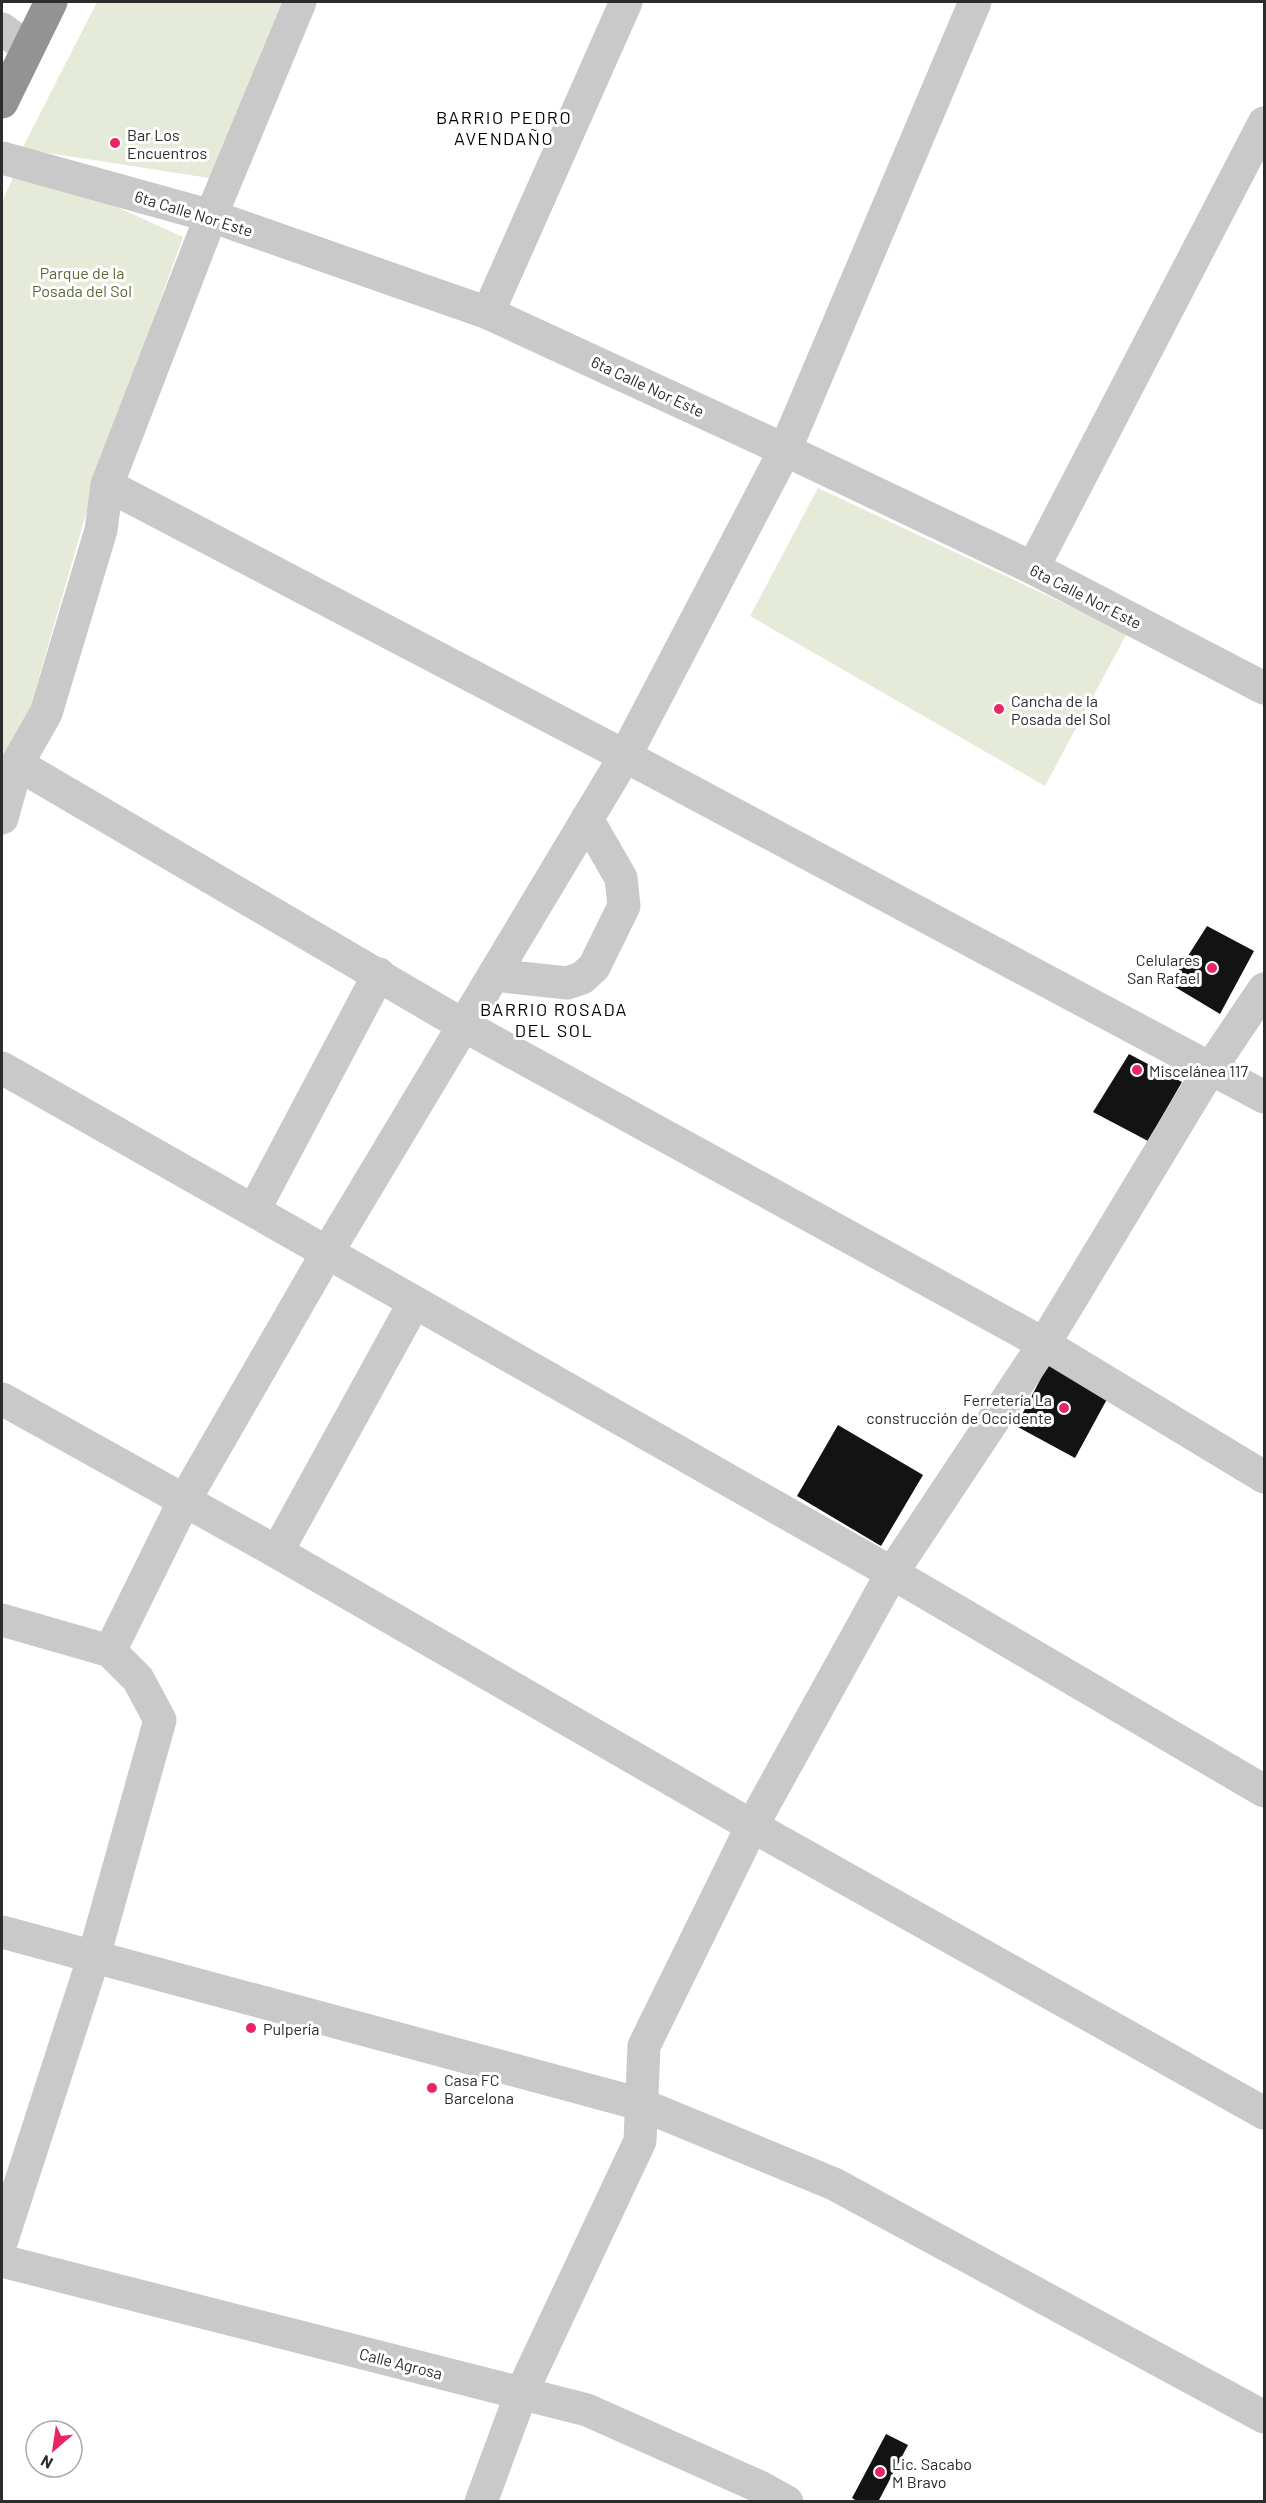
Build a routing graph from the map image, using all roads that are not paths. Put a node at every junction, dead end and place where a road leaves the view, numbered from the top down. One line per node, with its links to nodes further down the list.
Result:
1 (51, 2): 6 (highway)
2 (300, 2): 10 (street)
3 (626, 2): 11 (street)
4 (975, 2): 12 (street)
5 (2, 28): 6 (street)
6 (28, 48): 7 (highway)
7 (2, 102)
8 (1264, 123): 14 (street)
9 (2, 158): 10 (street, 6ta Calle Nor Este)
10 (211, 216): 11 (street, 6ta Calle Nor Este); 13 (street)
11 (488, 313): 12 (street, 6ta Calle Nor Este)
12 (785, 450): 14 (street, 6ta Calle Nor Este); 16 (street)
13 (107, 486): 16 (street); 17 (street)
14 (1033, 568): 15 (street, 6ta Calle Nor Este)
15 (1264, 688)
16 (625, 756): 19 (street); 25 (street)
17 (17, 764): 18 (street); 20 (street)
18 (2, 818)
19 (587, 819): 21 (street); 21 (street)
20 (379, 974): 23 (street); 27 (street)
21 (494, 975): 23 (street)
22 (1264, 990): 25 (street)
23 (464, 1025): 28 (street); 30 (street)
24 (2, 1068): 27 (street)
25 (1210, 1069): 26 (street); 30 (street)
26 (1264, 1097)
27 (254, 1210): 28 (street)
28 (327, 1253): 29 (street); 33 (street)
29 (414, 1304): 34 (street); 35 (street)
30 (1044, 1344): 32 (street); 35 (street)
31 (2, 1399): 33 (street)
32 (1264, 1477)
33 (184, 1501): 34 (street); 37 (street)
34 (278, 1552): 39 (street)
35 (892, 1574): 38 (street); 39 (street)
36 (2, 1620): 37 (street)
37 (110, 1651): 41 (street)
38 (1264, 1791)
39 (752, 1826): 42 (street); 43 (street)
40 (2, 1932): 41 (street)
41 (94, 1956): 42 (street); 44 (street)
42 (640, 2104): 46 (street); 47 (street)
43 (1264, 2113)
44 (2, 2240)
45 (2, 2261): 46 (street, Calle Agrosa)
46 (520, 2394): 48 (street); 49 (street, Calle Agrosa)
47 (1264, 2417)
48 (481, 2502)
49 (787, 2502)

